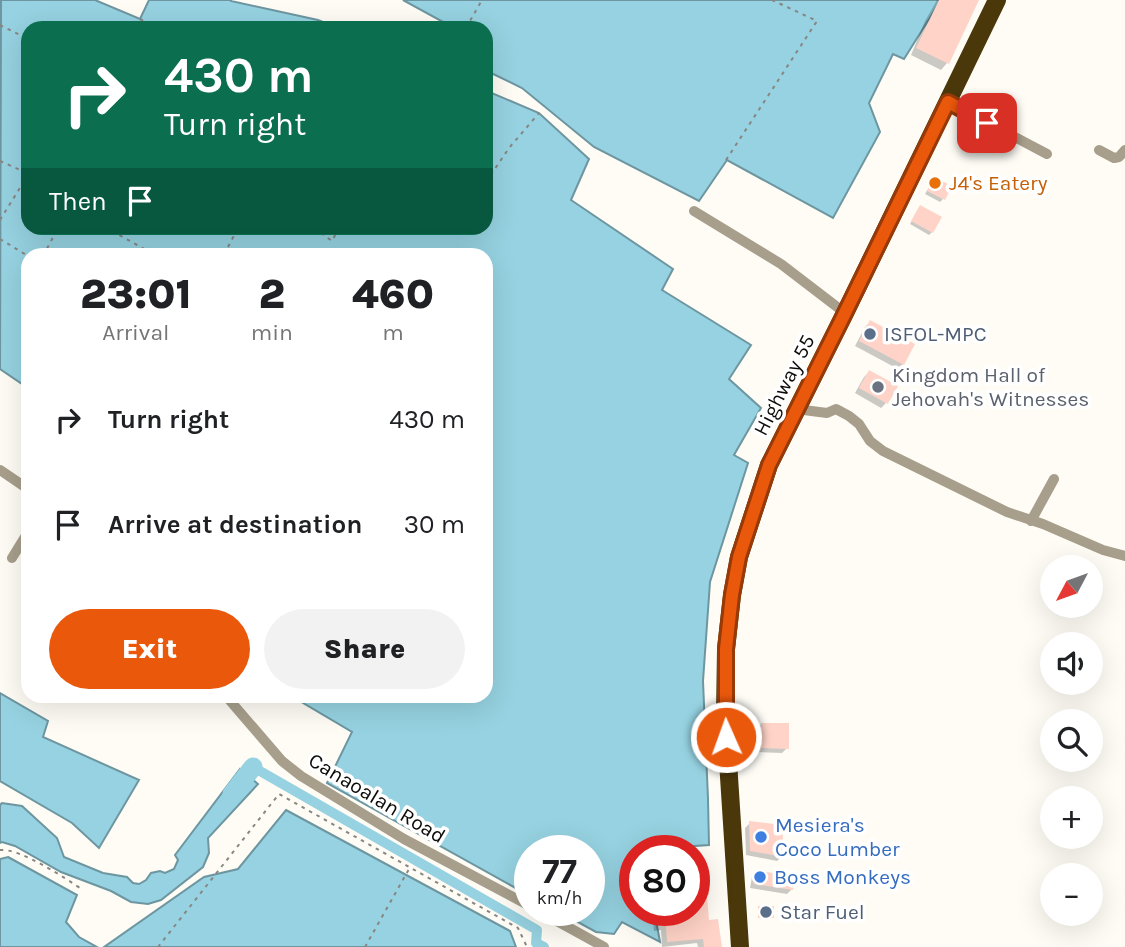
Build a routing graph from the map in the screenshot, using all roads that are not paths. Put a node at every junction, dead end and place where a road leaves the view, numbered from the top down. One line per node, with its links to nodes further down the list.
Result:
1 (997, 0): 2 (highway, Highway 55)
2 (948, 102): 5 (street); 7 (highway, Highway 55)
3 (1099, 150): 4 (street)
4 (1125, 150)
5 (1047, 154)
6 (694, 211): 7 (street)
7 (845, 313): 8 (highway, Highway 55)
8 (796, 409): 12 (street); 20 (highway, Highway 55)
9 (0, 470): 11 (street)
10 (1054, 479): 12 (street)
11 (21, 484)
12 (1031, 521): 14 (street)
13 (21, 543): 15 (street)
14 (1125, 556)
15 (12, 558)
16 (232, 703): 17 (street, Canaoalan Road)
17 (514, 897)
18 (566, 926): 19 (street)
19 (604, 947)
20 (740, 947)

